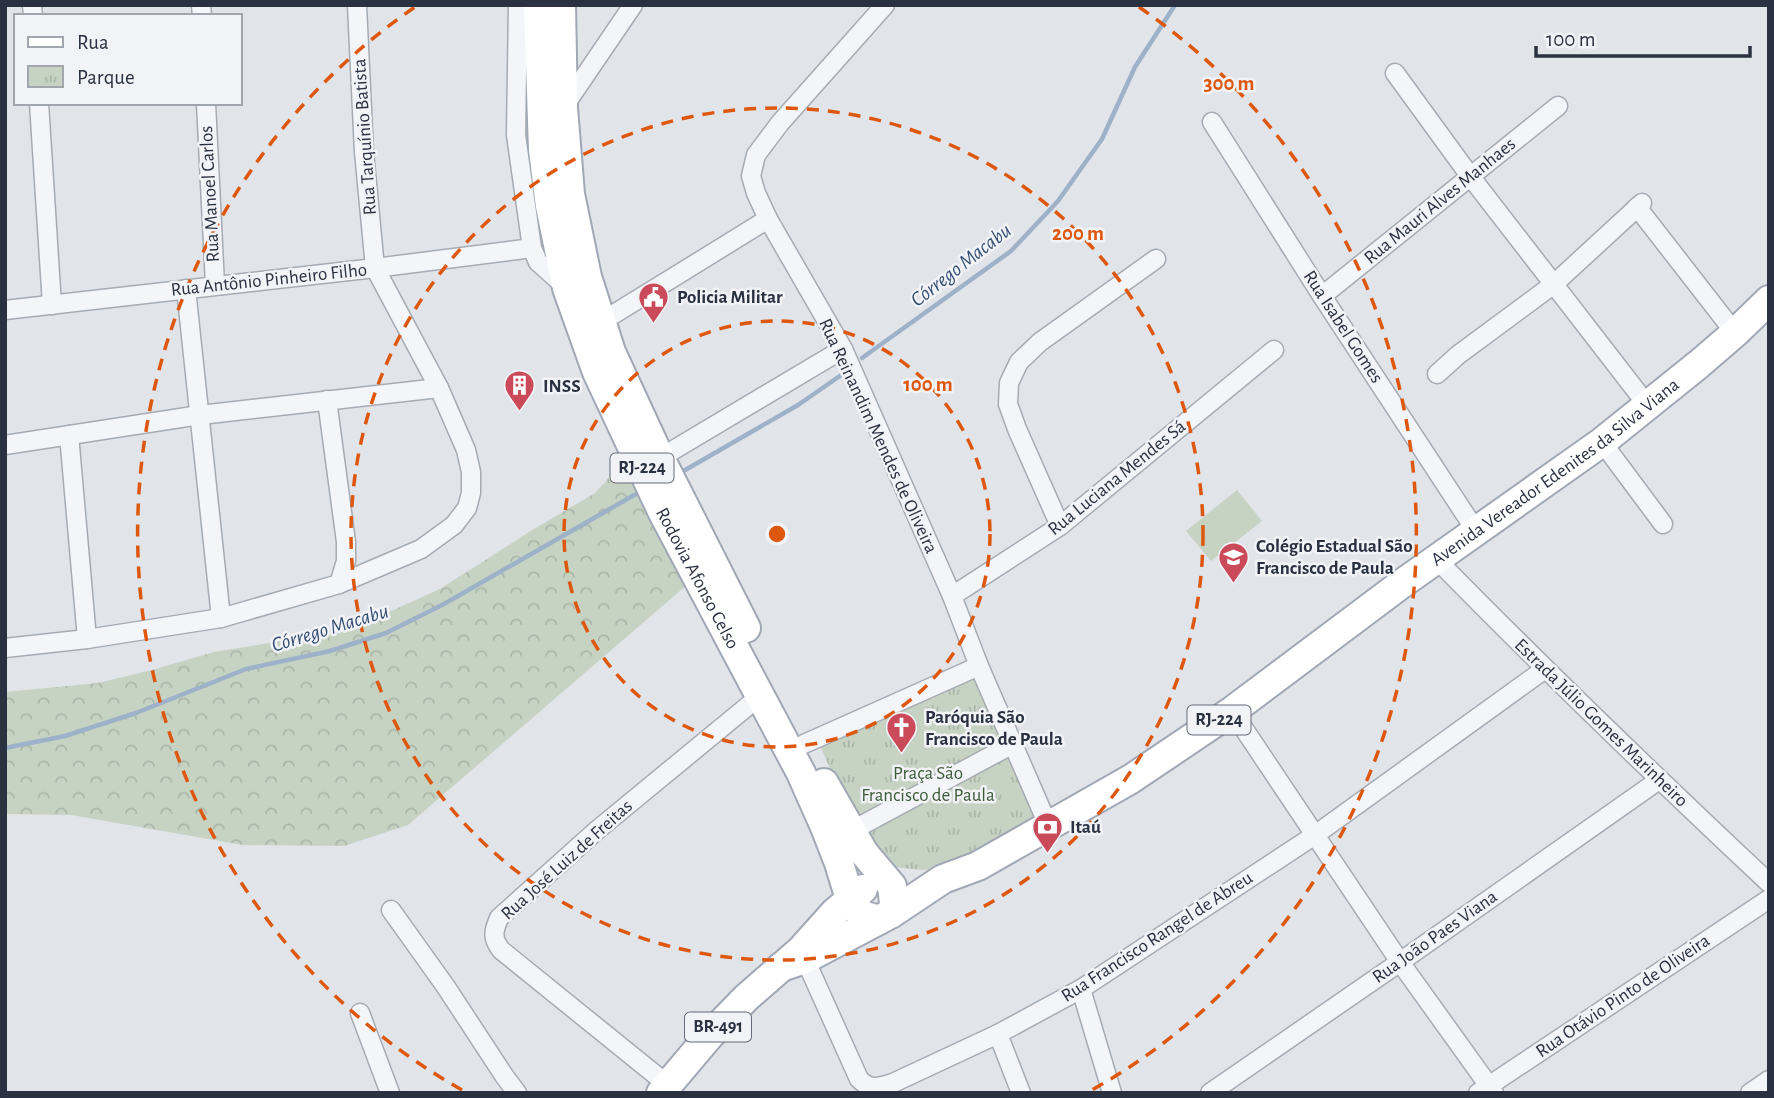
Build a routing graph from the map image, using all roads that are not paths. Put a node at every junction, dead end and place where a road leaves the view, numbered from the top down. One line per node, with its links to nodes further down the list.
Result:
1 (357, 5): 18 (street, Rua Tarquínio Batista)
2 (518, 5): 7 (street)
3 (538, 5): 7 (main road, Rodovia Afonso Celso / RJ-224)
4 (561, 5): 12 (main road, Rodovia Afonso Celso / RJ-224)
5 (633, 5): 12 (street)
6 (885, 5): 15 (street, Rua Reinandim Mendes de Oliveira)
7 (528, 67): 16 (street); 21 (main road, Rodovia Afonso Celso / RJ-224)
8 (1395, 73): 14 (street)
9 (39, 105): 25 (street)
10 (206, 105): 20 (street, Rua Manoel Carlos)
11 (1558, 106): 14 (street, Rua Mauri Alves Manhaes)
12 (562, 108): 27 (main road, Rodovia Afonso Celso / RJ-224)
13 (1212, 122): 23 (street, Rua Isabel Gomes)
14 (1470, 176): 19 (street); 23 (street, Rua Mauri Alves Manhaes)
15 (768, 219): 27 (street); 29 (street, Rua Reinandim Mendes de Oliveira)
16 (531, 248): 18 (street, Rua Antônio Pinheiro Filho); 21 (street)
17 (1156, 259): 41 (street)
18 (374, 268): 20 (street, Rua Antônio Pinheiro Filho); 32 (street)
19 (1554, 284): 28 (street); 31 (street); 34 (street)
20 (215, 285): 22 (street, Rua Antônio Pinheiro Filho)
21 (567, 288): 51 (main road, Rodovia Afonso Celso / RJ-224)
22 (186, 289): 25 (street, Rua Antônio Pinheiro Filho); 35 (street)
23 (1322, 296): 42 (street, Rua Isabel Gomes)
24 (1769, 300): 28 (main road, Avenida Vereador Edenites da Silva Viana / RJ-224)
25 (52, 305): 26 (street, Rua Antônio Pinheiro Filho)
26 (5, 310)
27 (601, 322): 39 (main road, Rodovia Afonso Celso / RJ-224)
28 (1735, 333): 34 (main road, Avenida Vereador Edenites da Silva Viana / RJ-224)
29 (843, 349): 39 (street); 45 (street, Rua Reinandim Mendes de Oliveira)
30 (1274, 350): 41 (street, Rua Luciana Mendes Sá)
31 (1437, 374)
32 (439, 387): 33 (street); 44 (street)
33 (327, 400): 35 (street); 44 (street)
34 (1648, 406): 37 (main road, Avenida Vereador Edenites da Silva Viana / RJ-224)
35 (200, 415): 36 (street); 46 (street)
36 (69, 435): 38 (street); 47 (street)
37 (1602, 442): 40 (street); 42 (main road, Avenida Vereador Edenites da Silva Viana / RJ-224)
38 (5, 445)
39 (660, 458): 53 (main road, Rodovia Afonso Celso / RJ-224)
40 (1663, 524)
41 (1060, 526): 45 (street, Rua Luciana Mendes Sá)
42 (1476, 531): 43 (main road, Avenida Vereador Edenites da Silva Viana / RJ-224)
43 (1437, 560): 50 (street, Estrada Júlio Gomes Marinheiro); 52 (main road, Avenida Vereador Edenites da Silva Viana / RJ-224)
44 (339, 584): 46 (street)
45 (952, 596): 49 (street, Rua Reinandim Mendes de Oliveira)
46 (221, 618): 47 (street)
47 (88, 639): 48 (street)
48 (5, 648)
49 (979, 666): 53 (street); 54 (street, Rua Reinandim Mendes de Oliveira)
50 (1545, 669): 55 (street, Estrada Júlio Gomes Marinheiro); 58 (street, Rua Francisco Rangel de Abreu)
51 (760, 695): 62 (main road, Rodovia Afonso Celso / RJ-224); 72 (street, Rua José Luiz de Freitas)
52 (1232, 711): 56 (main road, Avenida Vereador Edenites da Silva Viana / RJ-224); 58 (street)
53 (804, 744): 57 (main road, Rodovia Afonso Celso / RJ-224)
54 (1013, 744): 56 (street, Rua Reinandim Mendes de Oliveira); 57 (street)
55 (1659, 780): 61 (street, Estrada Júlio Gomes Marinheiro); 66 (street, Rua João Paes Viana)
56 (1048, 825): 60 (main road, Avenida Vereador Edenites da Silva Viana / RJ-224)
57 (851, 831): 59 (main road, Rodovia Afonso Celso / RJ-224)
58 (1315, 835): 66 (street); 68 (street, Rua Francisco Rangel de Abreu)
59 (885, 877): 60 (main road, Avenida Vereador Edenites da Silva Viana); 62 (main road, Avenida Vereador Edenites da Silva Viana); 65 (main road, Rodovia Afonso Celso)
60 (943, 879): 65 (main road, Avenida Vereador Edenites da Silva Viana)
61 (1769, 883)
62 (850, 899): 65 (main road); 67 (main road, Avenida Vereador Edenites da Silva Viana / BR-491)
63 (1769, 899): 73 (street, Rua Otávio Pinto de Oliveira)
64 (391, 910): 75 (street)
65 (886, 917): 67 (main road, Avenida Vereador Edenites da Silva Viana / BR-491)
66 (1400, 962): 73 (street); 78 (street, Rua João Paes Viana)
67 (793, 963): 70 (street, Rua Francisco Rangel de Abreu); 72 (main road, Avenida Vereador Edenites da Silva Viana / BR-491)
68 (1081, 989): 70 (street, Rua Francisco Rangel de Abreu); 77 (street)
69 (360, 1013): 74 (street)
70 (998, 1034): 76 (street)
71 (1769, 1080): 79 (street)
72 (665, 1089)
73 (1487, 1090)
74 (390, 1093)
75 (517, 1093)
76 (1021, 1093)
77 (1112, 1093)
78 (1210, 1093)
79 (1751, 1093)

